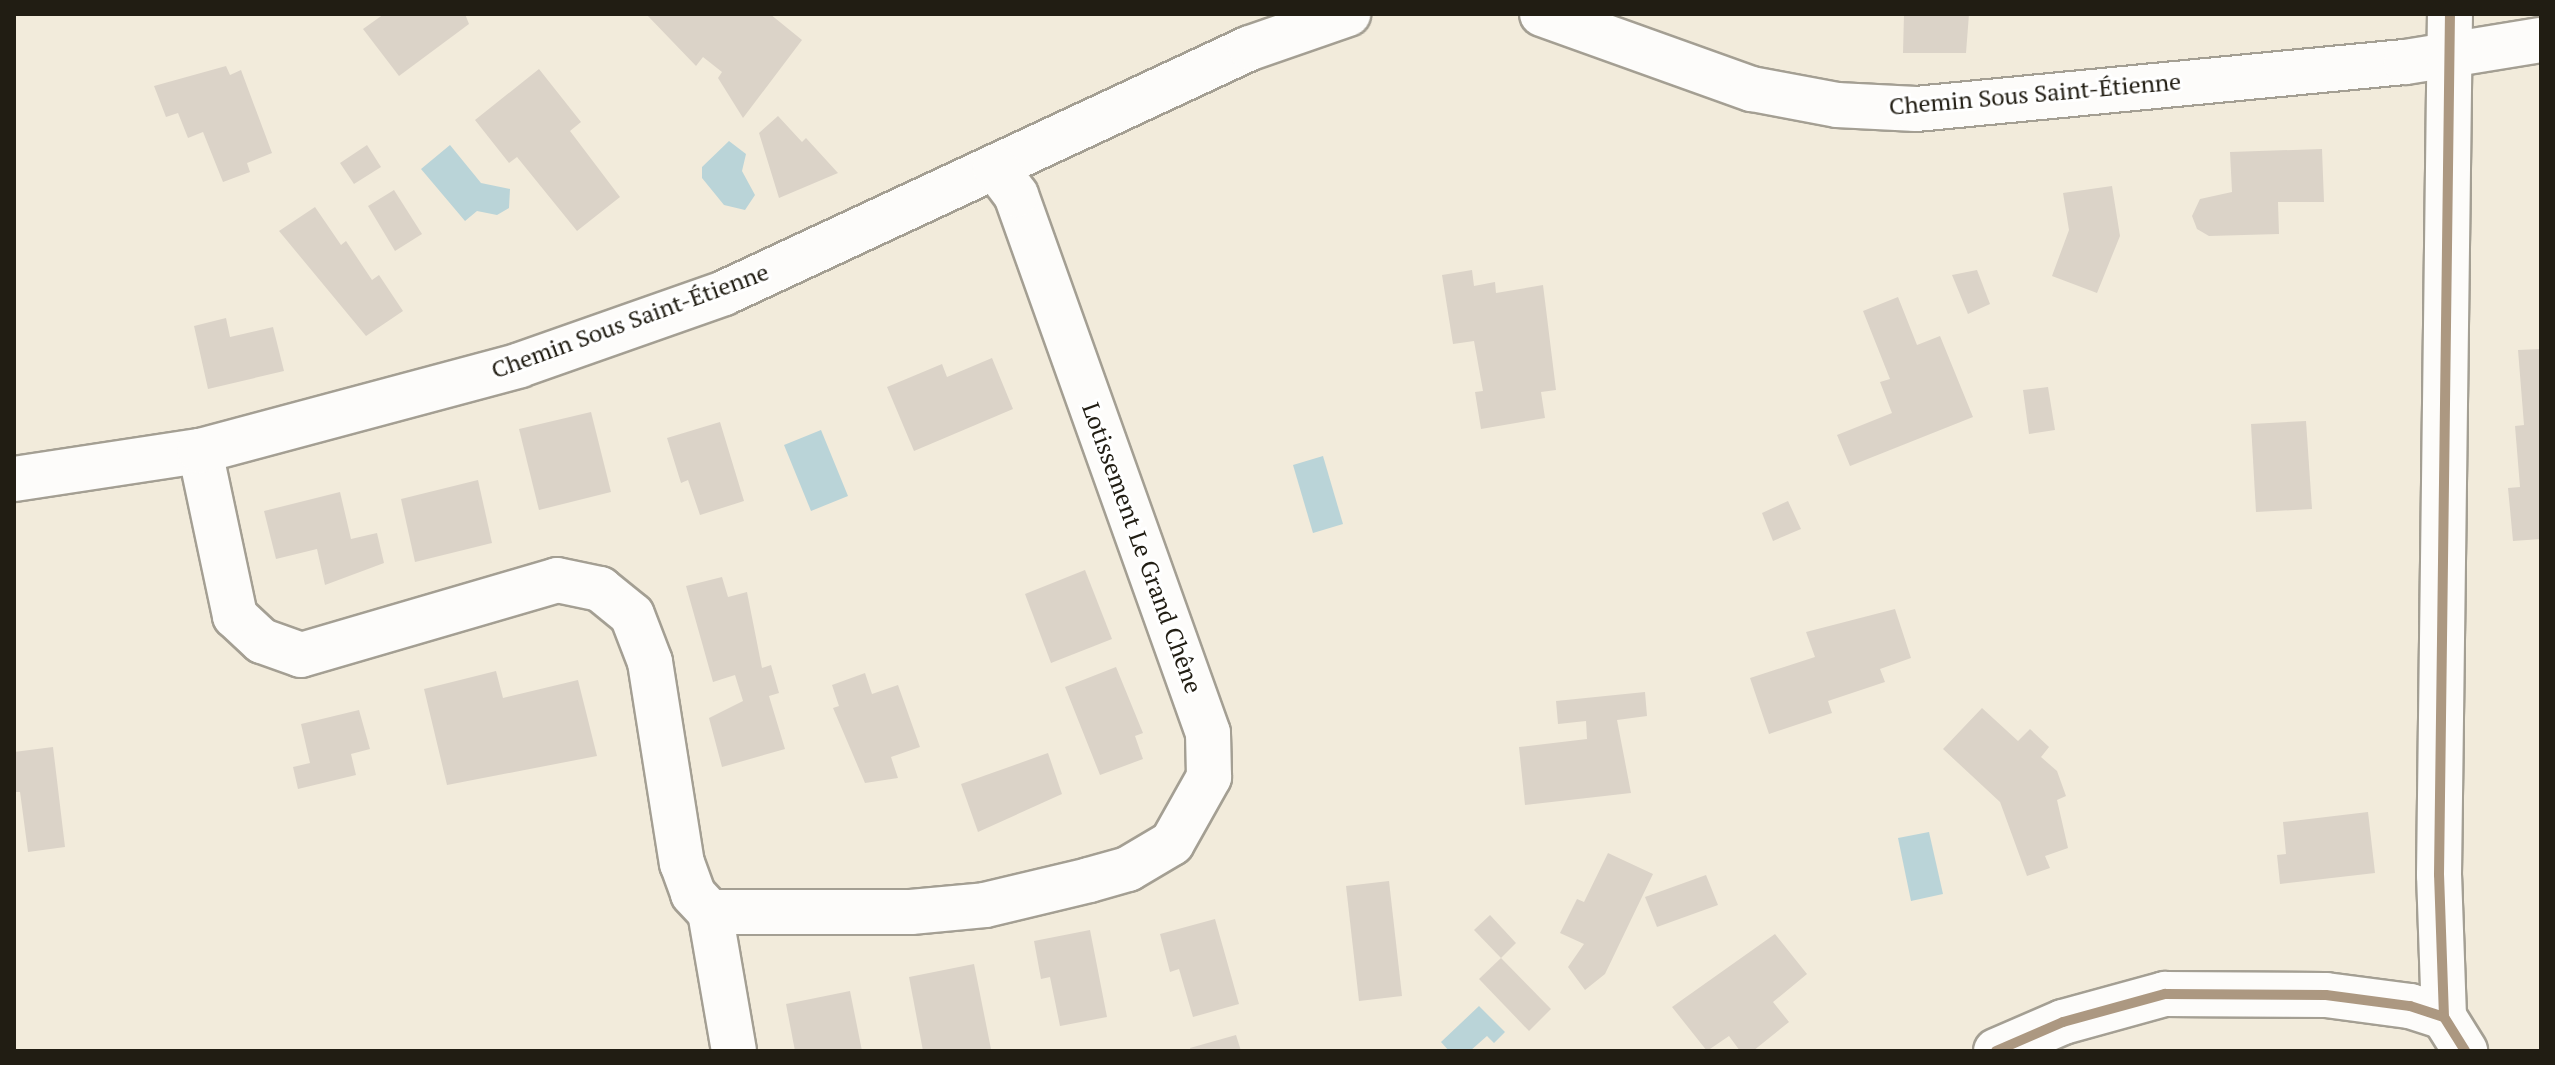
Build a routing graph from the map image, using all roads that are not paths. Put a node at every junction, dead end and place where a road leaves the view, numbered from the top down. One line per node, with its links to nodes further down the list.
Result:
1 (1348, 14): 5 (street, Chemin Sous Saint-Étienne)
2 (1542, 14): 3 (street, Chemin Sous Saint-Étienne)
3 (2450, 34): 4 (street, Chemin Sous Saint-Étienne); 9 (street)
4 (2541, 40)
5 (995, 167): 6 (street, Chemin Sous Saint-Étienne); 8 (street, Lotissement Le Grand Chêne)
6 (200, 451): 7 (street, Chemin Sous Saint-Étienne); 8 (street)
7 (14, 479)
8 (710, 912): 10 (street)
9 (2454, 1034): 11 (street)
10 (734, 1051)
11 (1996, 1051)

